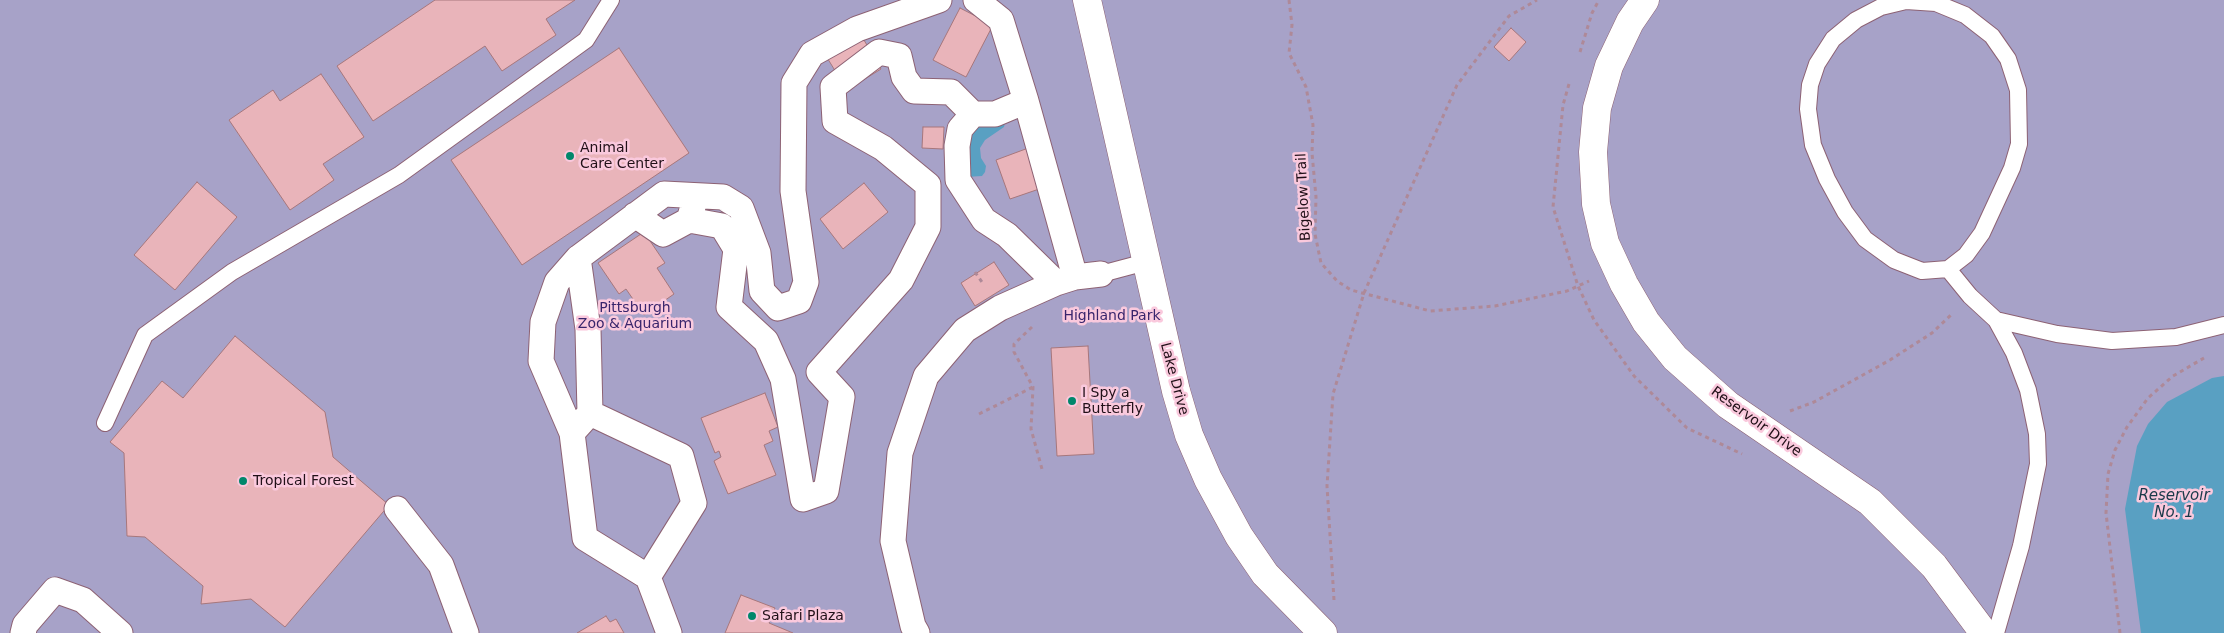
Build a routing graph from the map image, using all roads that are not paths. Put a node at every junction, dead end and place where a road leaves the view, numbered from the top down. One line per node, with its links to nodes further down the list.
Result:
1 (611, 0): 18 (lane)
2 (939, 0): 8 (street)
3 (976, 0): 6 (street)
4 (1087, 0): 11 (street, Lake Drive)
5 (1645, 0): 28 (street, Reservoir Drive)
6 (1026, 101): 7 (street); 14 (street)
7 (973, 114): 8 (street); 14 (street)
8 (692, 208): 9 (street); 9 (street)
9 (635, 215): 10 (street)
10 (578, 258): 17 (street); 19 (street)
11 (1146, 262): 13 (lane); 27 (street, Lake Drive)
12 (1948, 269): 12 (lane); 15 (lane)
13 (1101, 274): 14 (street)
14 (1065, 280): 26 (street)
15 (1996, 320): 16 (lane); 29 (lane)
16 (2224, 325)
17 (590, 413): 19 (street); 21 (street)
18 (105, 423)
19 (572, 433): 21 (street)
20 (396, 509): 24 (street)
21 (648, 577): 25 (street)
22 (23, 633): 23 (street)
23 (120, 633)
24 (466, 633)
25 (669, 633)
26 (917, 633)
27 (1322, 633)
28 (1984, 633)
29 (1996, 633)

